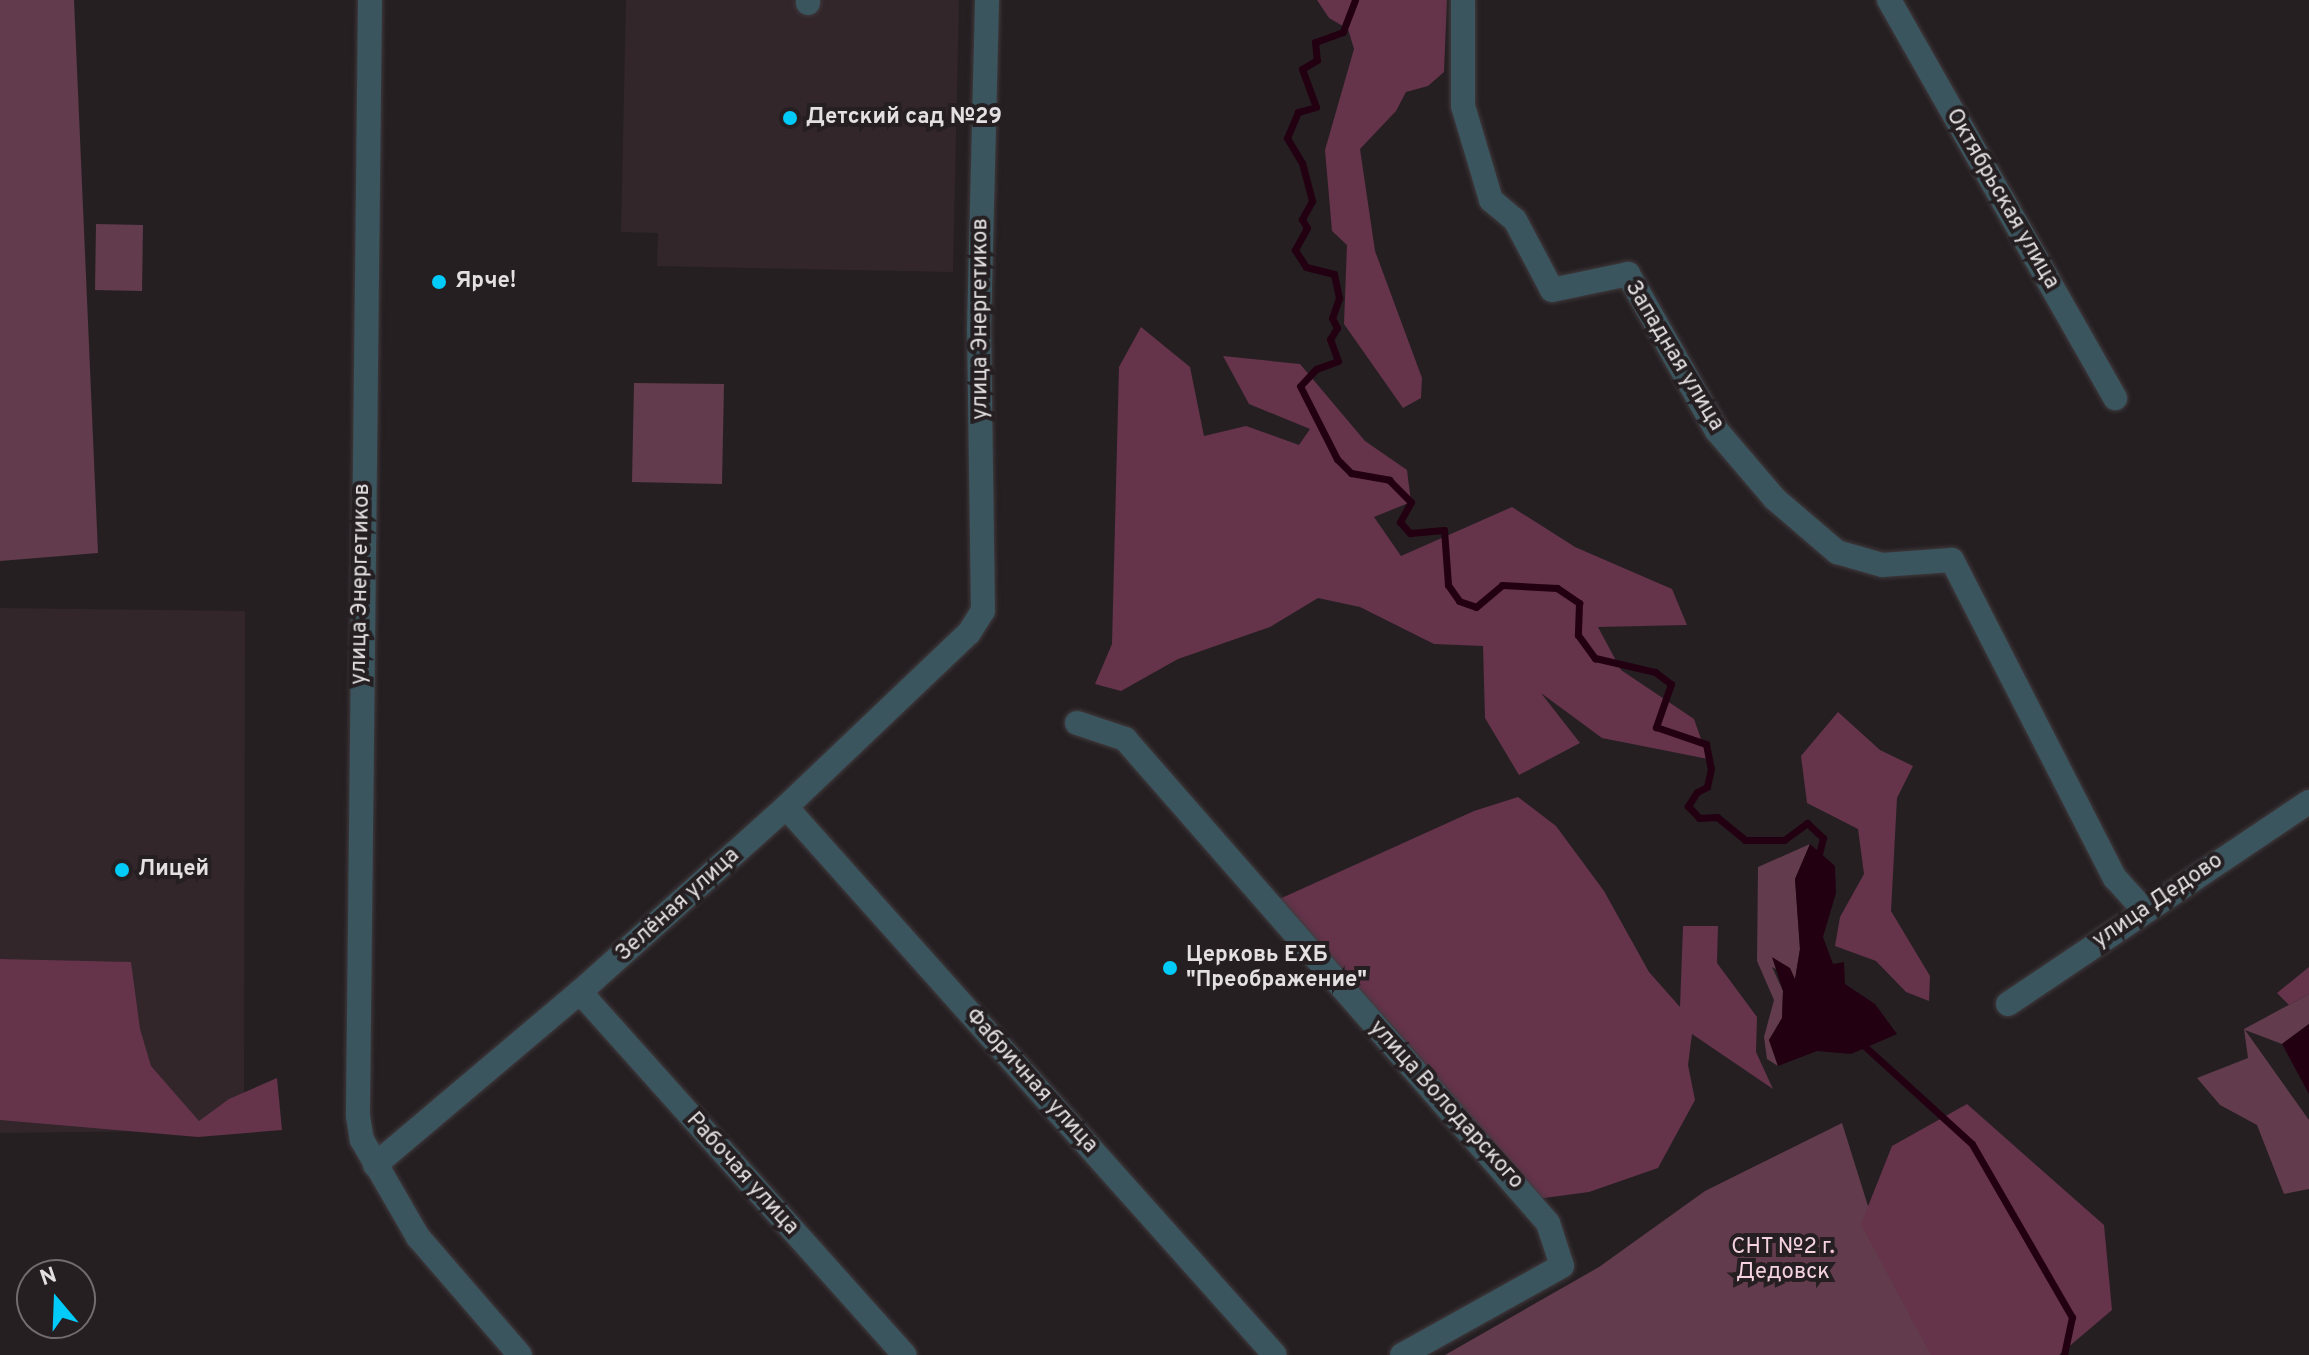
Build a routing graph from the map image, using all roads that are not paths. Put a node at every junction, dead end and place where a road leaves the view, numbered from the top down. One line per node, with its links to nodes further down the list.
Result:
1 (370, 0): 13 (street, улица Энергетиков)
2 (987, 0): 6 (street, улица Энергетиков)
3 (1463, 0): 10 (street, Западная улица)
4 (1889, 0): 5 (street, Октябрьская улица)
5 (2115, 398)
6 (969, 633): 9 (street, Зелёная улица)
7 (1077, 723): 17 (street, улица Володарского)
8 (2309, 802): 10 (street, улица Дедово)
9 (786, 807): 11 (street, Зелёная улица); 16 (street, Фабричная улица)
10 (2143, 909): 12 (street, улица Дедово)
11 (580, 992): 13 (street, Зелёная улица); 15 (street, Рабочая улица)
12 (2008, 1004)
13 (375, 1165): 14 (street, улица Энергетиков)
14 (520, 1355)
15 (904, 1355)
16 (1275, 1355)
17 (1402, 1355)

